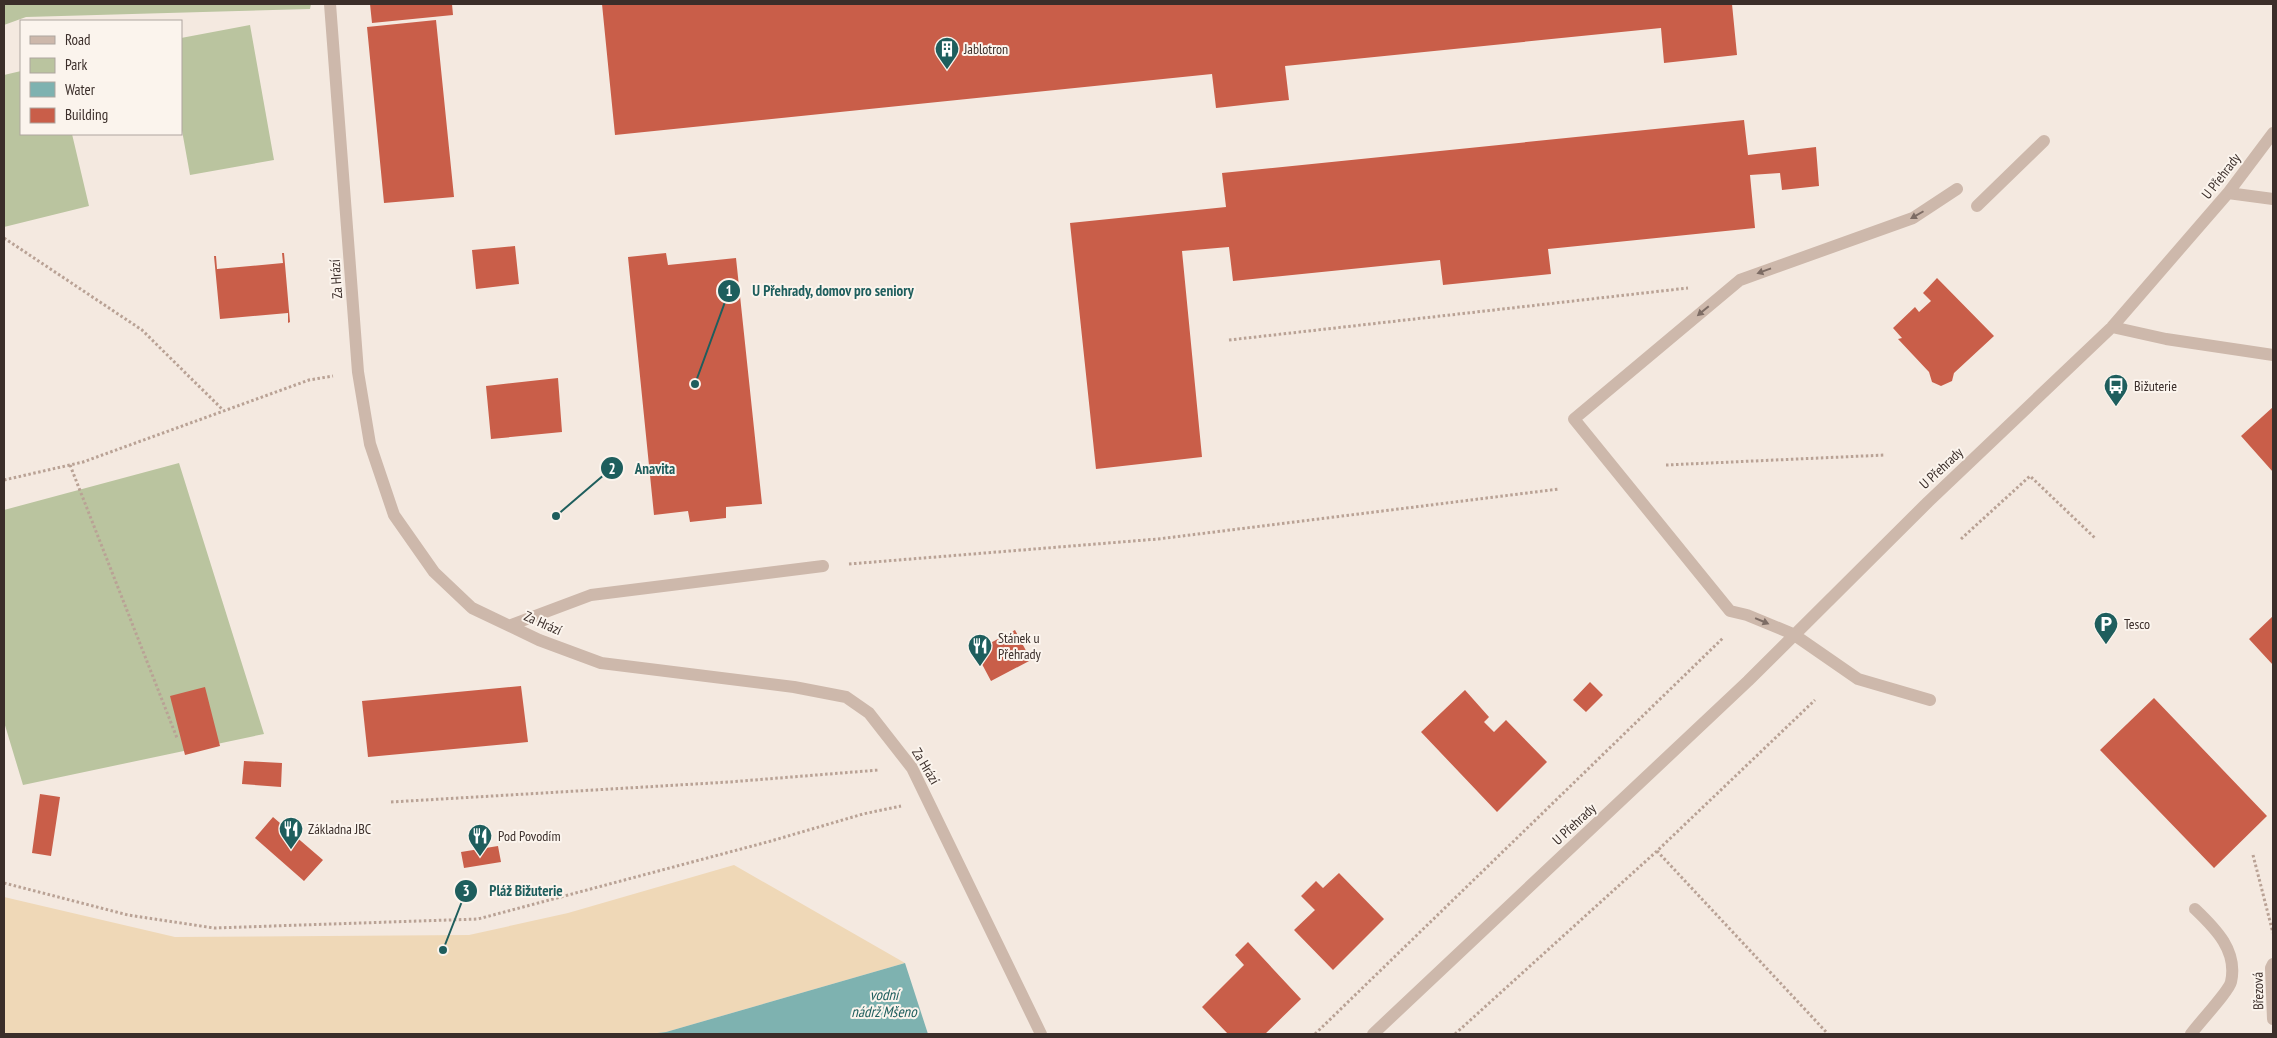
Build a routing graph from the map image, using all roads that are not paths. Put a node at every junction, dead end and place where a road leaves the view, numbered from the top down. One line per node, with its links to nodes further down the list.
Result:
1 (330, 4): 11 (street, Za Hrází)
2 (2273, 133): 5 (street, U Přehrady)
3 (2044, 141): 7 (street)
4 (1958, 188): 12 (street, one-way to 12)
5 (2228, 193): 6 (street); 8 (street, U Přehrady)
6 (2273, 199)
7 (1977, 206)
8 (2112, 327): 9 (street); 12 (street, U Přehrady)
9 (2273, 355)
10 (824, 566): 11 (street)
11 (511, 626): 17 (street, Za Hrází)
12 (1794, 634): 13 (street); 18 (street, U Přehrady)
13 (1930, 700)
14 (2195, 909): 19 (street)
15 (2273, 964): 16 (street, Březová)
16 (2273, 1019)
17 (1041, 1034)
18 (1372, 1034)
19 (2191, 1034)

